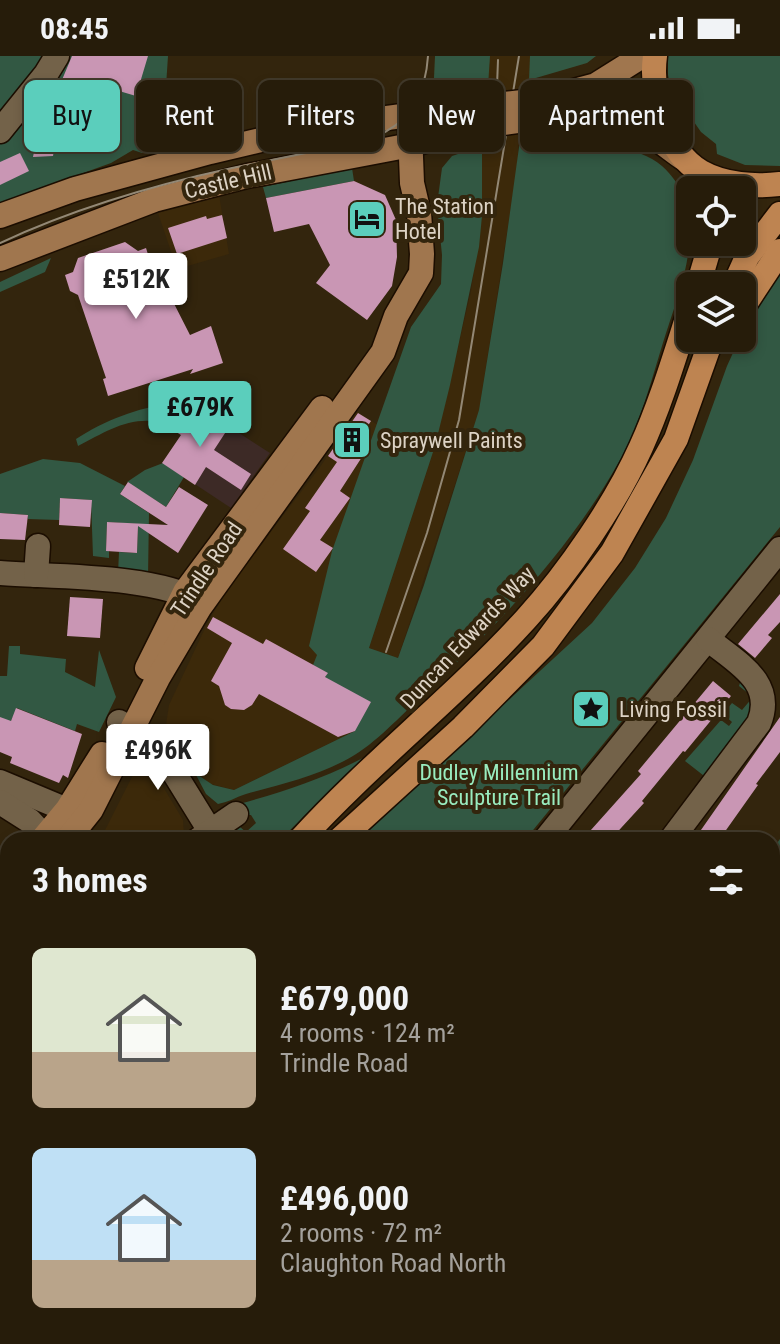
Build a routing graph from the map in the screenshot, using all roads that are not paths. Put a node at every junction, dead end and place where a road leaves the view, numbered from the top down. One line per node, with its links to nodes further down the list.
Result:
1 (57, 56): 6 (street)
2 (642, 56): 4 (main road, Castle Hill)
3 (655, 56): 11 (highway)
4 (604, 80)
5 (399, 124): 15 (main road, Castle Hill)
6 (0, 131)
7 (399, 147): 17 (main road, Castle Hill)
8 (411, 152): 13 (main road, Trindle Road)
9 (435, 152): 13 (main road, Trindle Road)
10 (671, 152): 11 (main road, Castle Hill)
11 (700, 175): 12 (highway)
12 (780, 184)
13 (419, 213): 28 (main road, Trindle Road)
14 (780, 214): 18 (highway)
15 (0, 216)
16 (780, 251): 19 (highway)
17 (0, 259)
18 (740, 272)
19 (756, 288)
20 (676, 349): 37 (highway, Duncan Edwards Way)
21 (707, 352): 25 (highway)
22 (722, 352): 25 (highway)
23 (38, 546): 27 (street)
24 (780, 549): 29 (street)
25 (600, 569): 38 (highway)
26 (0, 573): 27 (street)
27 (36, 575): 28 (street)
28 (194, 598): 30 (main road, Trindle Road)
29 (708, 639): 39 (street); 40 (street)
30 (126, 725): 34 (main road, Trindle Road); 34 (main road, Trindle Road); 35 (street)
31 (0, 782): 34 (street)
32 (0, 802): 34 (street)
33 (236, 814): 36 (street)
34 (61, 830)
35 (202, 832)
36 (210, 832)
37 (307, 832)
38 (348, 832)
39 (551, 832)
40 (677, 832)

